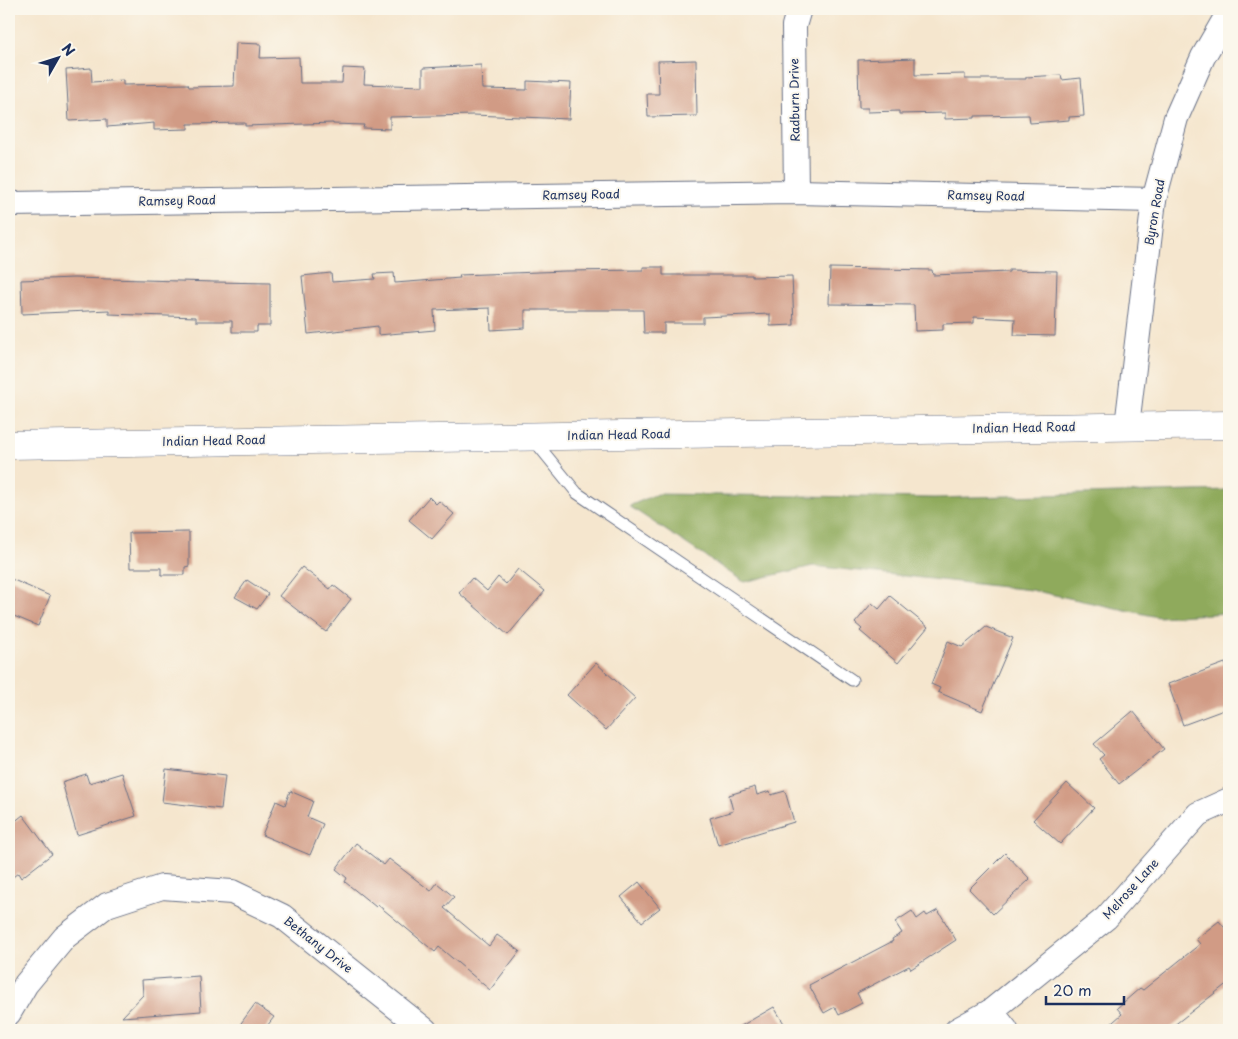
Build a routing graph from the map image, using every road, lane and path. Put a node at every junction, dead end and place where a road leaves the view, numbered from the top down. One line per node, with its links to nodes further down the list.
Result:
1 (799, 9): 3 (street, Radburn Drive)
2 (1229, 12): 4 (street, Byron Road)
3 (796, 192): 4 (street, Ramsey Road); 5 (street, Ramsey Road)
4 (1154, 200): 7 (street, Byron Road)
5 (9, 204)
6 (1229, 425): 7 (main road, Indian Head Road)
7 (1127, 426): 8 (main road, Indian Head Road)
8 (530, 436): 9 (main road, Indian Head Road); 10 (lane)
9 (9, 445)
10 (852, 680)
11 (1229, 800): 12 (street, Melrose Lane)
12 (991, 1011): 15 (street, Melrose Lane); 16 (street)
13 (9, 1013): 14 (street, Bethany Drive)
14 (425, 1030)
15 (957, 1030)
16 (1006, 1030)

